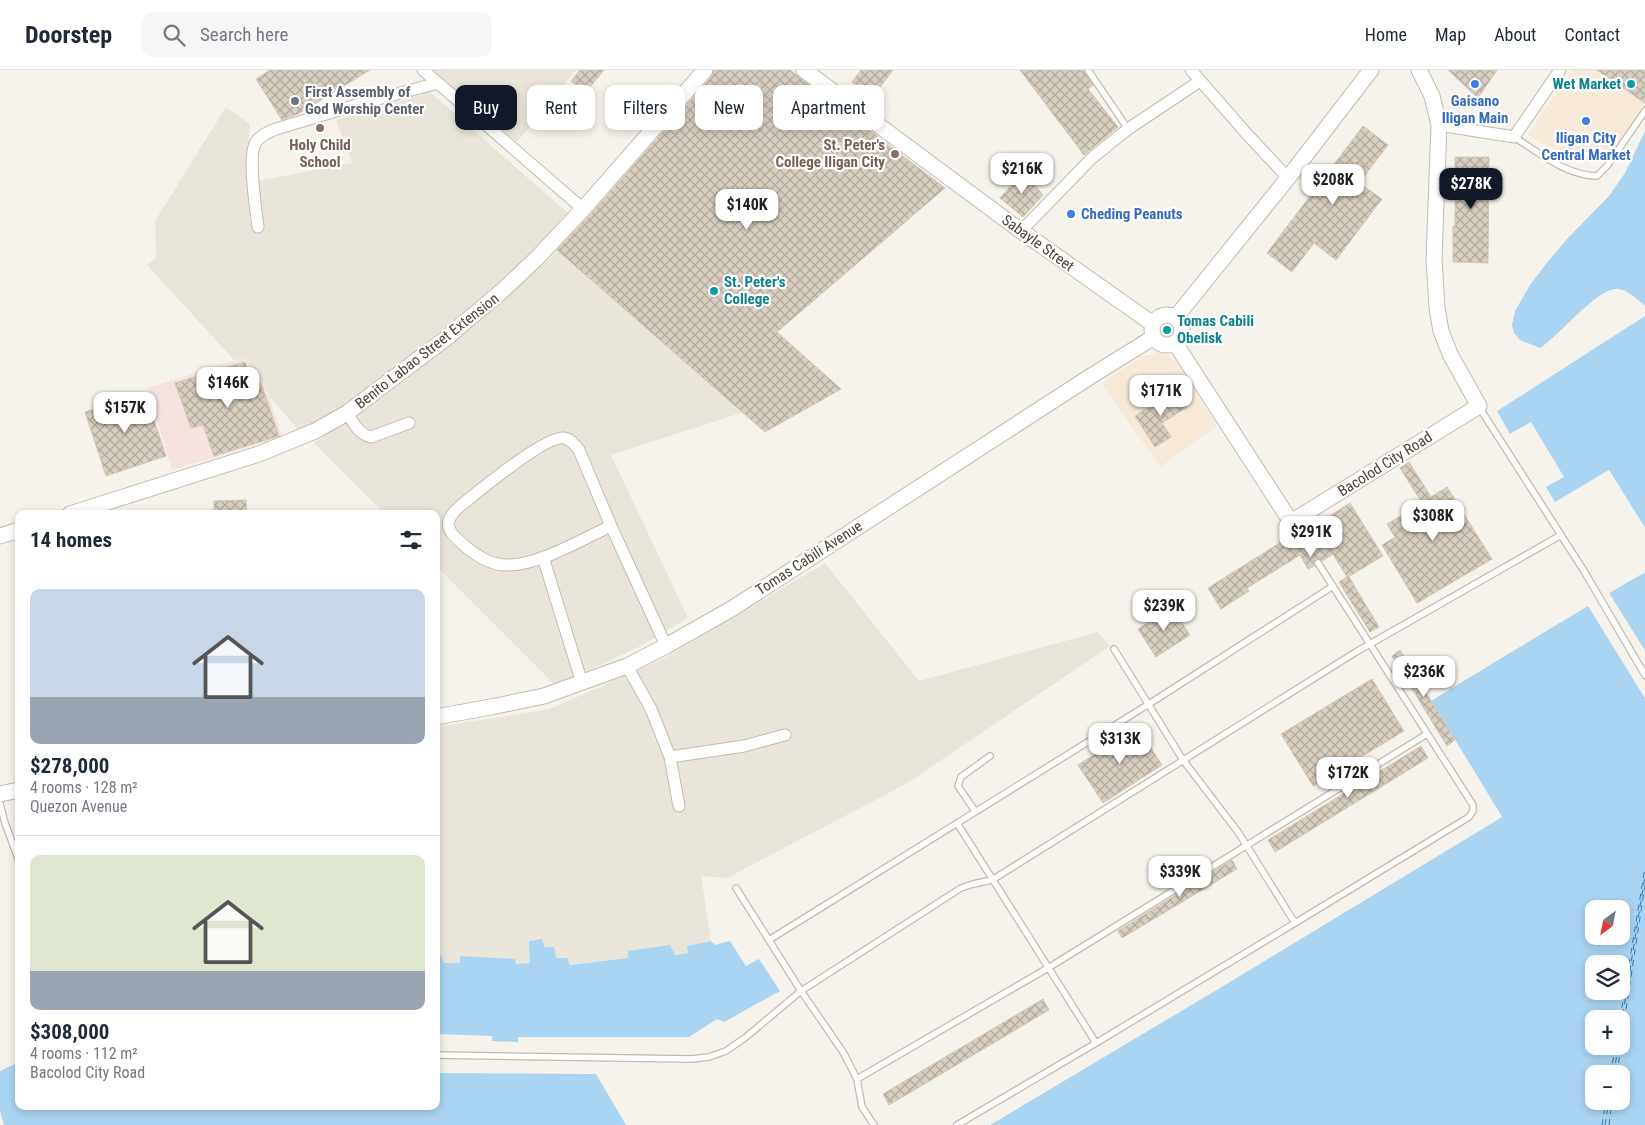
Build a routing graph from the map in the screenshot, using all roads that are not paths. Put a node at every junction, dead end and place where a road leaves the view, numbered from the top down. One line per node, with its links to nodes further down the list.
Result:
1 (423, 70): 10 (street)
2 (704, 70): 16 (street, Benito Labao Street Extension)
3 (804, 70): 18 (street, Sabayle Street)
4 (1088, 70): 13 (lane)
5 (1191, 70): 9 (street)
6 (1371, 70): 15 (street)
7 (1419, 70): 12 (street)
8 (1560, 70): 14 (street)
9 (1200, 80): 13 (street); 15 (street)
10 (438, 83): 16 (street); 17 (street)
11 (1645, 111): 14 (lane)
12 (1439, 125): 14 (street); 22 (street)
13 (1128, 129): 18 (street)
14 (1514, 137)
15 (1288, 178): 19 (street)
16 (583, 209): 23 (street, Benito Labao Street Extension)
17 (258, 227)
18 (1021, 231): 20 (street, Sabayle Street)
19 (1176, 317): 20 (street); 21 (street)
20 (1154, 330): 21 (street); 34 (street, Tomas Cabili Avenue)
21 (1175, 343): 22 (street, Bacolod City Road)
22 (1479, 406): 28 (lane)
23 (347, 413): 24 (street); 25 (street, Benito Labao Street Extension)
24 (409, 422)
25 (83, 510)
26 (611, 526): 30 (street); 30 (street); 34 (street)
27 (15, 531): 29 (street)
28 (1561, 535): 33 (lane); 37 (lane)
29 (0, 536)
30 (544, 557): 38 (street)
31 (1318, 563): 32 (lane)
32 (1332, 586): 33 (lane); 39 (lane)
33 (1369, 645): 41 (lane); 45 (lane)
34 (666, 646): 36 (street, Tomas Cabili Avenue)
35 (1114, 649): 39 (lane)
36 (627, 666): 38 (street, Tomas Cabili Avenue); 44 (street)
37 (1645, 675)
38 (582, 683): 40 (street, Tomas Cabili Avenue)
39 (1148, 704): 45 (lane); 50 (lane)
40 (440, 716)
41 (1427, 734): 52 (lane); 56 (lane)
42 (785, 735): 44 (street)
43 (990, 756): 50 (lane)
44 (670, 757): 49 (street)
45 (1183, 760): 52 (lane); 54 (lane)
46 (15, 791): 47 (street)
47 (0, 794)
48 (0, 804): 53 (lane)
49 (679, 806)
50 (976, 811): 51 (lane)
51 (957, 823): 54 (lane); 57 (lane)
52 (1247, 847): 56 (lane); 58 (lane)
53 (15, 850)
54 (992, 880): 58 (lane); 59 (lane)
55 (736, 888): 57 (lane)
56 (1295, 923): 60 (lane)
57 (769, 940): 59 (lane)
58 (1048, 968): 60 (lane); 62 (lane)
59 (801, 991): 61 (lane); 62 (lane)
60 (1096, 1043): 64 (lane)
61 (440, 1055)
62 (857, 1079): 63 (lane)
63 (874, 1125)
64 (957, 1125)

